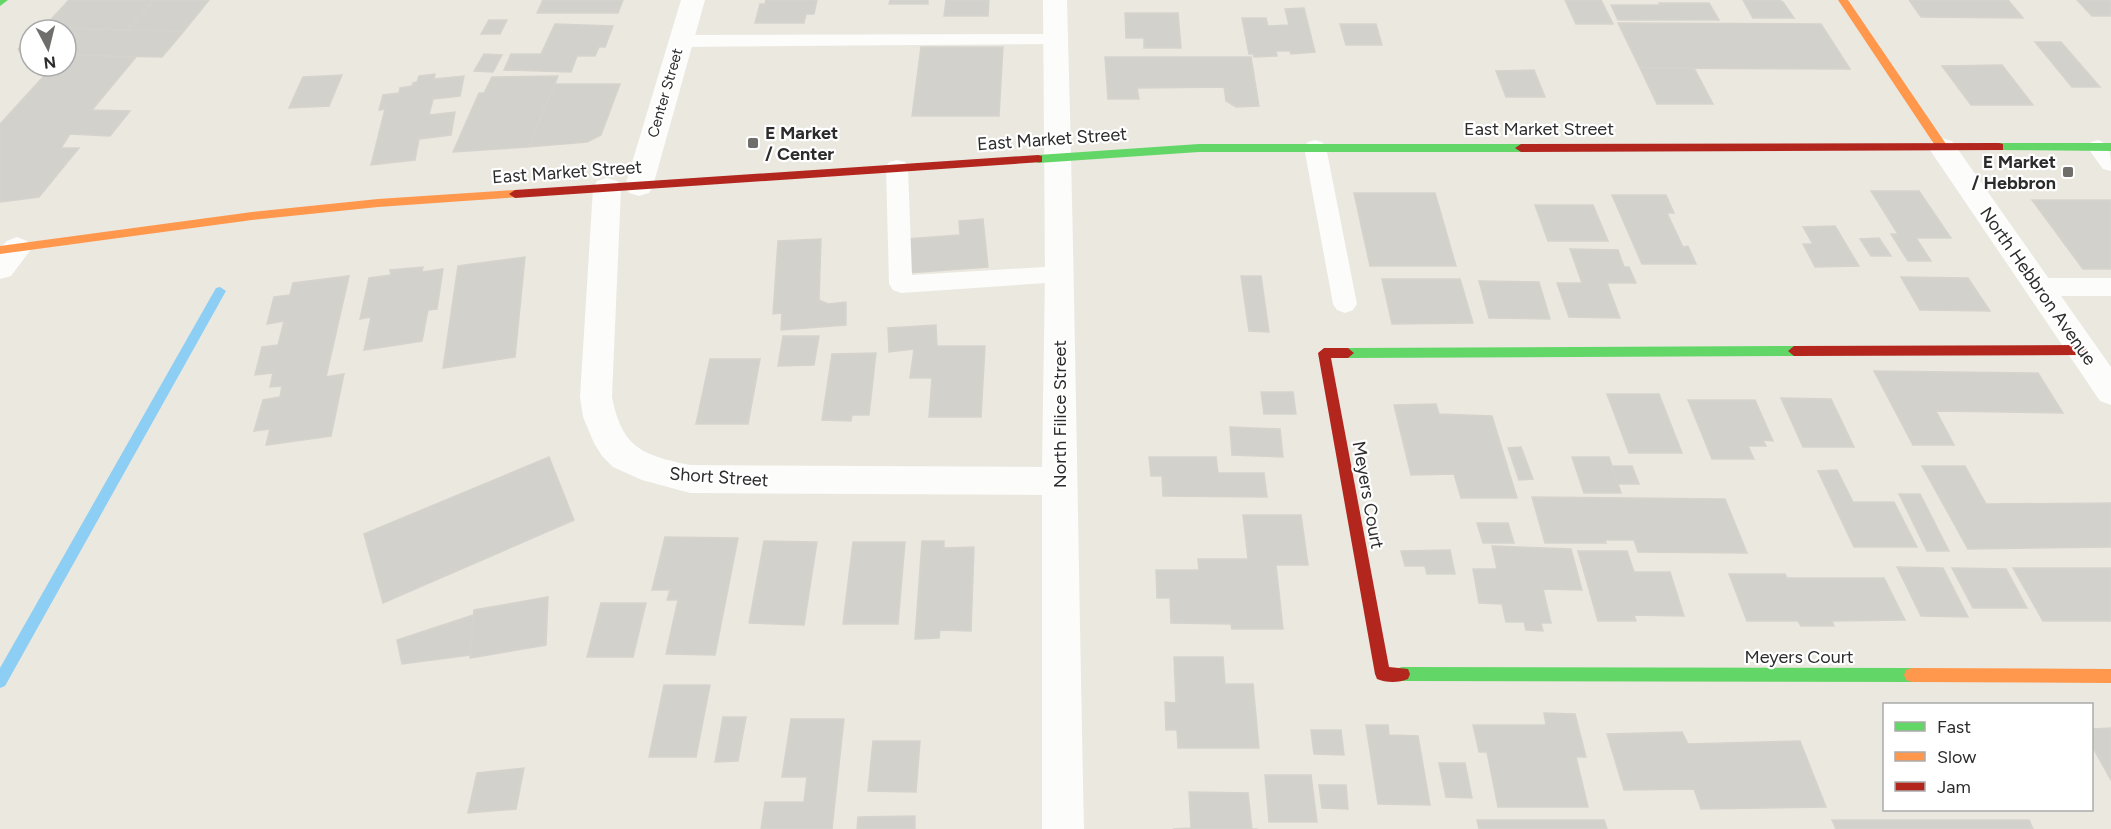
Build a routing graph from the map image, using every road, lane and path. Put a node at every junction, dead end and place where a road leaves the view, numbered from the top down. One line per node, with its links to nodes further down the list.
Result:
1 (693, 0): 5 (street, Center Street)
2 (1055, 0): 4 (street, North Filice Street)
3 (1844, 0): 7 (main road, North Hebbron Avenue)
4 (1055, 40): 5 (lane); 9 (street, North Filice Street)
5 (680, 41): 11 (street, Center Street)
6 (1315, 147): 7 (main road, East Market Street); 9 (main road, East Market Street); 16 (lane)
7 (1942, 147): 8 (main road, East Market Street); 14 (street, North Hebbron Avenue)
8 (2106, 153)
9 (1057, 157): 10 (main road, East Market Street); 13 (street, North Filice Street)
10 (897, 168): 11 (main road, East Market Street); 13 (lane)
11 (623, 187): 12 (main road, East Market Street); 19 (street, Short Street)
12 (6, 255)
13 (1060, 274): 19 (street, North Filice Street)
14 (2038, 287): 15 (lane); 17 (street, North Hebbron Avenue)
15 (2111, 287)
16 (1345, 304)
17 (2082, 350): 18 (street, North Hebbron Avenue); 20 (main road, Meyers Court)
18 (2111, 392)
19 (1059, 481): 21 (street, North Filice Street)
20 (2111, 676)
21 (1063, 829)

